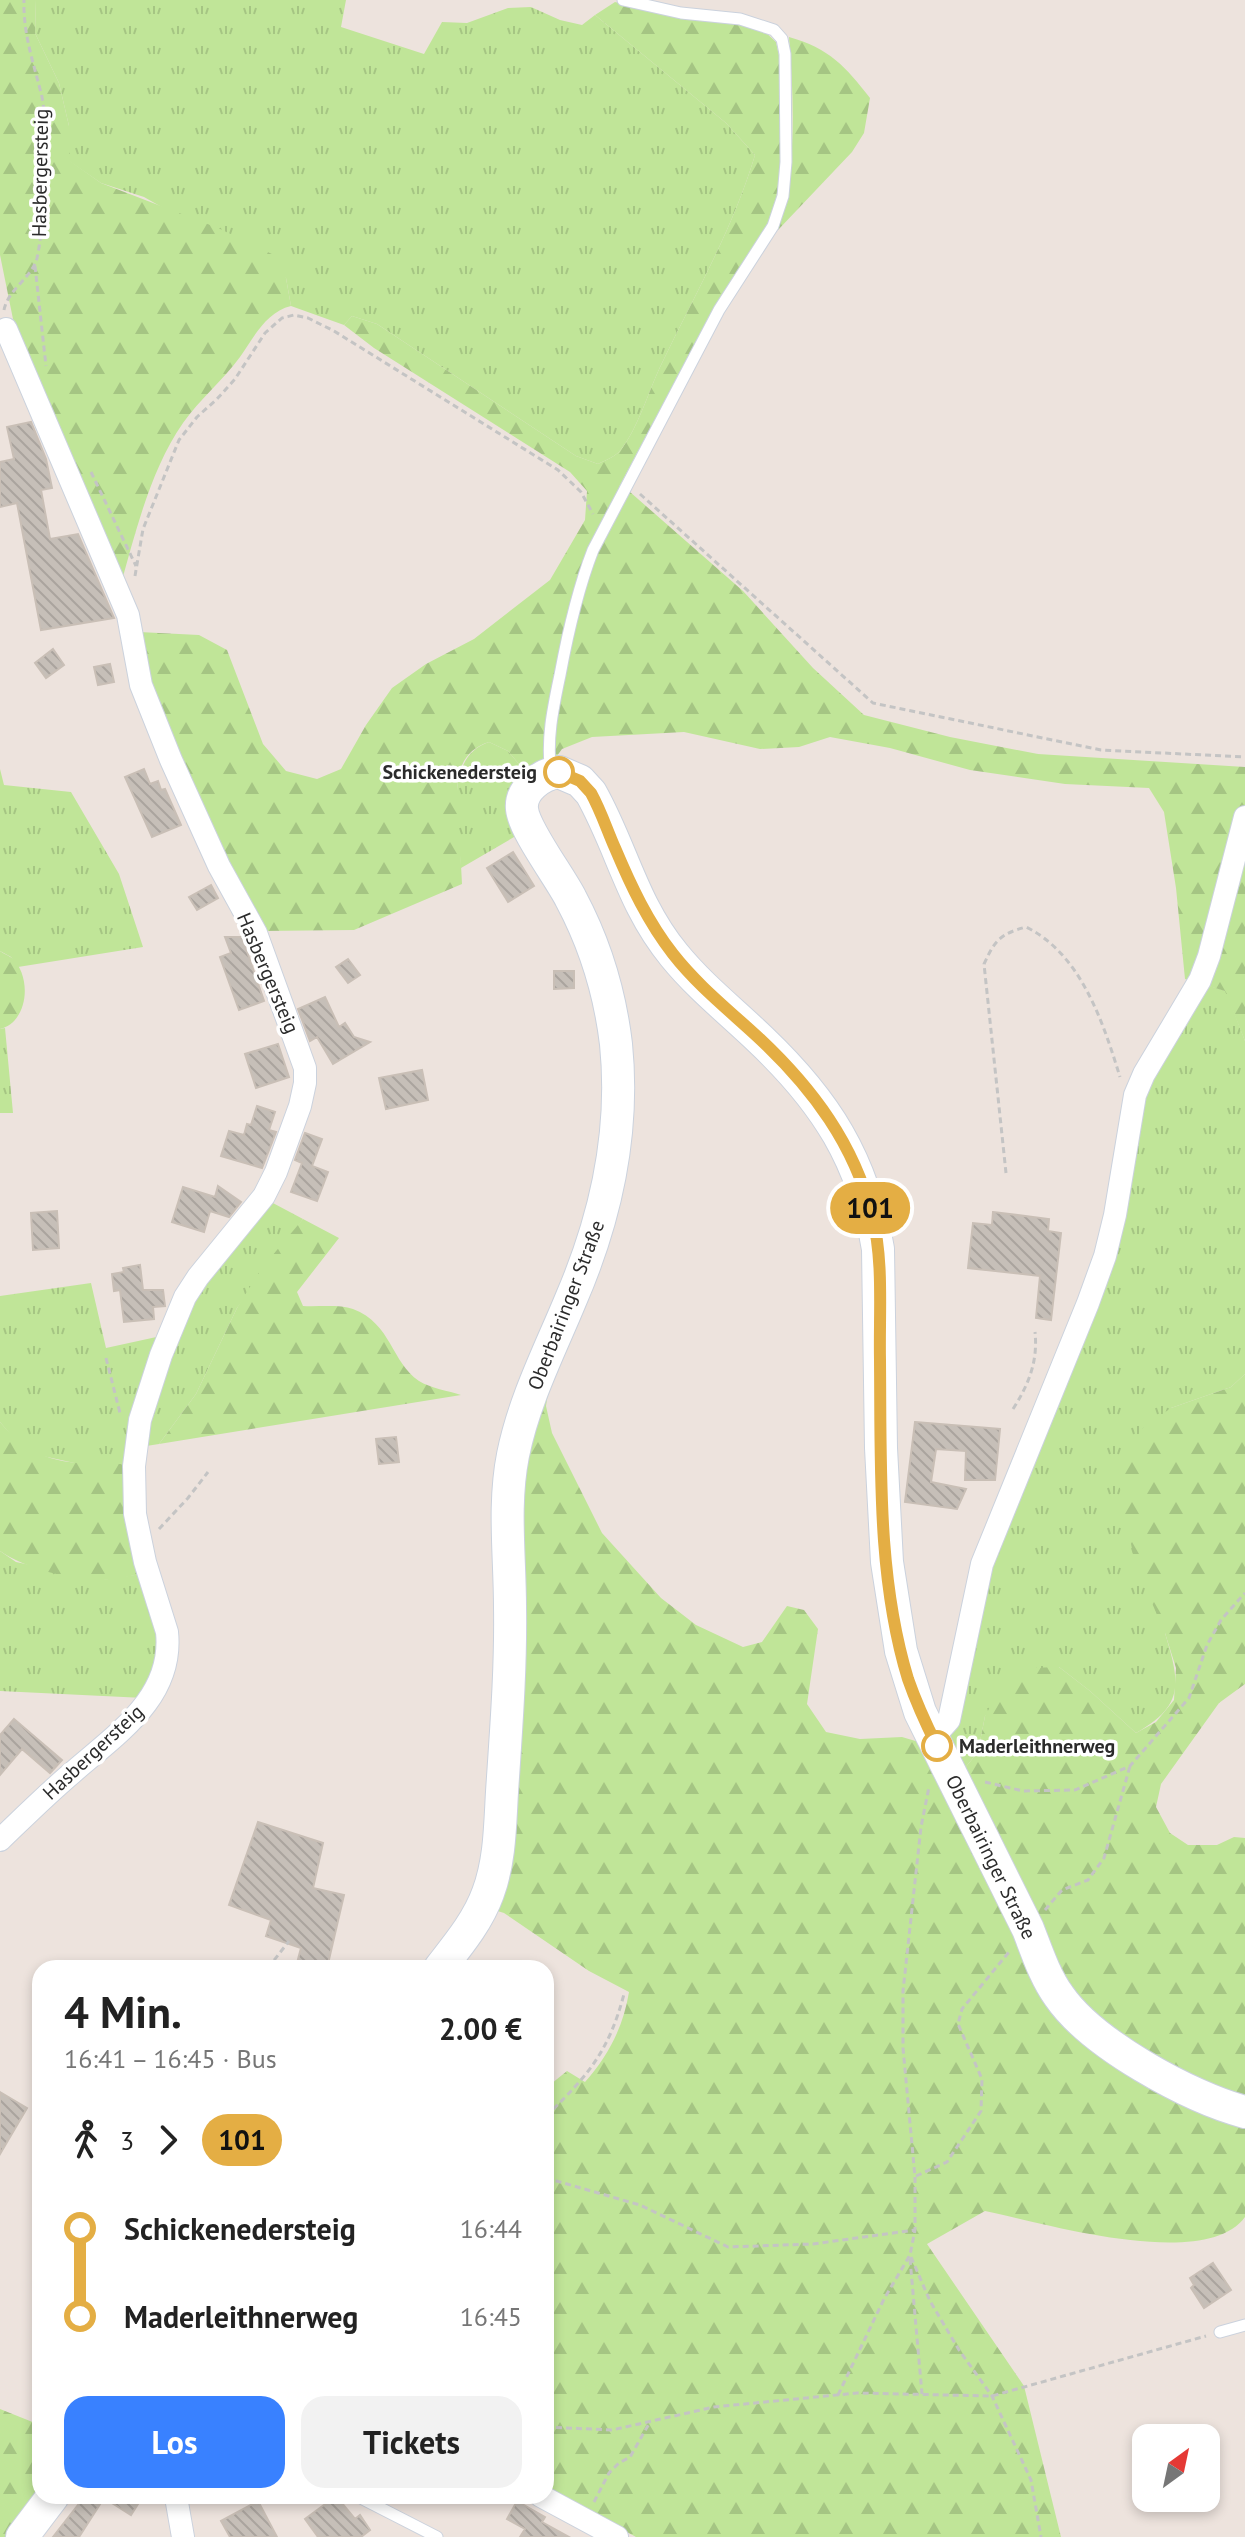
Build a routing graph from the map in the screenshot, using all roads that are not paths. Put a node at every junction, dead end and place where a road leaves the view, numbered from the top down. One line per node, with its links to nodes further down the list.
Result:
1 (623, 0): 3 (lane)
2 (6, 329): 6 (street, Hasbergersteig)
3 (551, 773): 5 (street, Oberbairinger Straße); 7 (street, Oberbairinger Straße)
4 (1245, 817): 5 (street)
5 (941, 1755): 8 (street, Oberbairinger Straße)
6 (0, 1840)
7 (446, 1960)
8 (1245, 2112)
9 (1245, 2325): 10 (lane)
10 (1220, 2332)
11 (554, 2503): 15 (street)
12 (47, 2504): 16 (street)
13 (179, 2504): 17 (street)
14 (373, 2504): 18 (lane)
15 (614, 2536)
16 (22, 2537)
17 (183, 2537)
18 (437, 2537)

